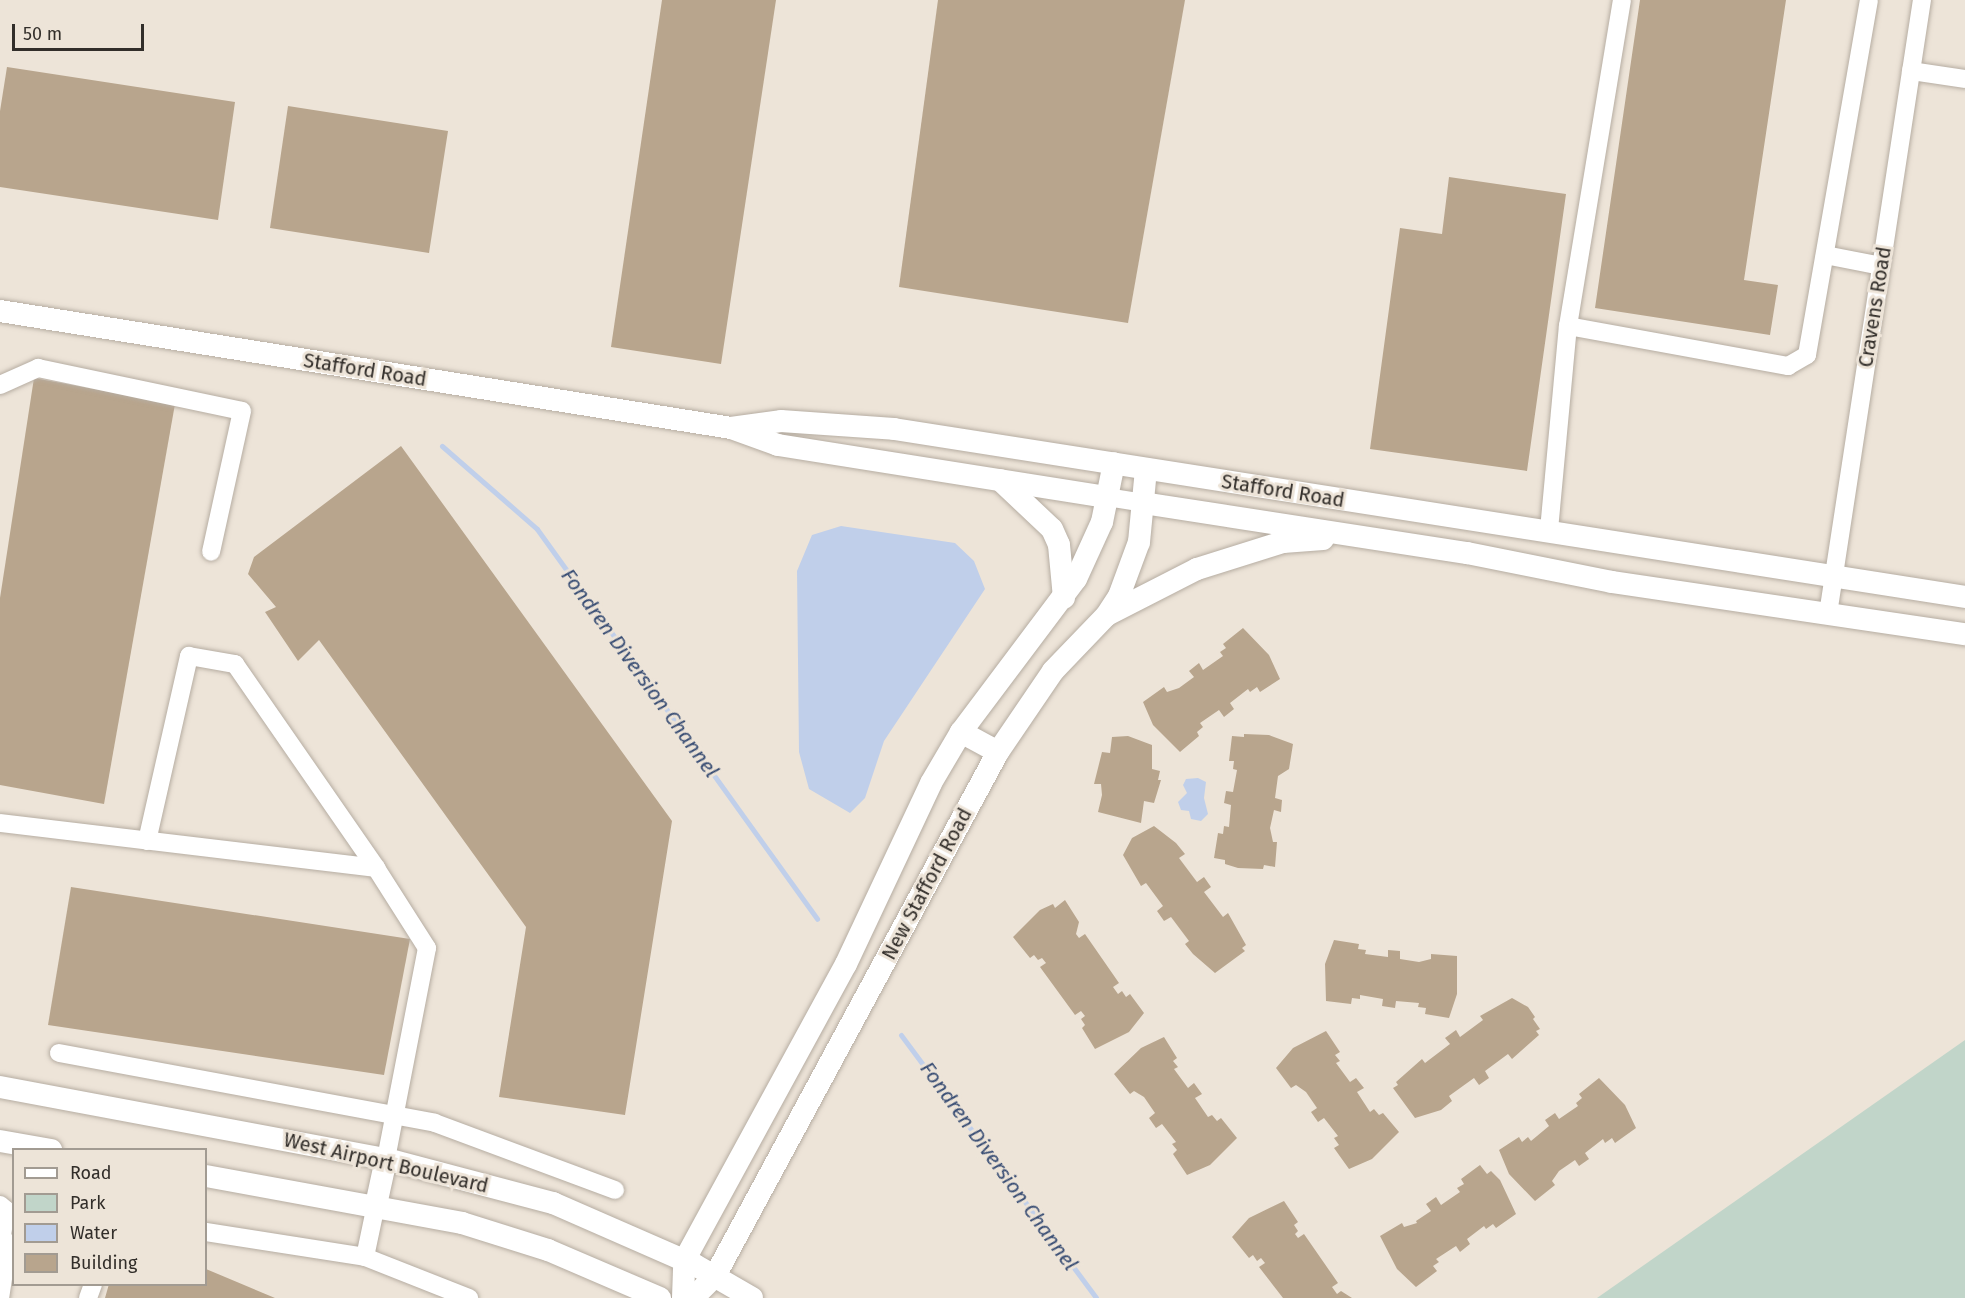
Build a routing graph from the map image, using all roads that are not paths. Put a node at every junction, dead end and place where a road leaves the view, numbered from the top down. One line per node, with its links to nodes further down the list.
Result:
1 (1622, 0): 9 (street)
2 (1869, 0): 6 (street)
3 (1922, 0): 4 (street, Cravens Road)
4 (1911, 71): 5 (street); 7 (street, Cravens Road)
5 (1965, 79)
6 (1825, 255): 7 (street); 9 (street)
7 (1881, 266): 20 (street, Cravens Road)
8 (0, 310): 11 (main road, Stafford Road)
9 (1568, 326): 17 (street)
10 (0, 385): 19 (street)
11 (731, 428): 12 (main road, Stafford Road); 14 (main road, Stafford Road)
12 (1114, 463): 13 (main road, Stafford Road); 15 (main road, New Stafford Road)
13 (1146, 469): 16 (main road, New Stafford Road); 17 (main road, Stafford Road)
14 (1000, 480): 15 (main road, Stafford Road); 22 (main road)
15 (1107, 497): 16 (street); 22 (main road, New Stafford Road)
16 (1143, 502): 18 (main road, Stafford Road); 24 (main road, New Stafford Road)
17 (1549, 530): 20 (main road, Stafford Road)
18 (1359, 536): 23 (main road, Stafford Road); 24 (main road)
19 (211, 552)
20 (1834, 578): 21 (main road, Stafford Road); 23 (street, Cravens Road)
21 (1965, 597)
22 (1064, 598): 26 (main road, New Stafford Road)
23 (1828, 614): 25 (main road)
24 (1106, 616): 27 (main road, New Stafford Road)
25 (1965, 634)
26 (961, 732): 27 (main road); 43 (main road, New Stafford Road)
27 (998, 752): 44 (main road, New Stafford Road)
28 (0, 823): 29 (street)
29 (147, 841): 30 (street); 30 (street)
30 (376, 868): 33 (street)
31 (59, 1053): 33 (street)
32 (0, 1087): 36 (main road, West Airport Boulevard)
33 (394, 1117): 36 (street); 38 (street)
34 (0, 1141): 35 (main road)
35 (45, 1148)
36 (386, 1159): 40 (main road); 43 (main road, West Airport Boulevard)
37 (207, 1176): 40 (main road, West Airport Boulevard)
38 (615, 1190)
39 (0, 1205): 45 (street)
40 (376, 1205): 42 (street); 47 (main road, West Airport Boulevard)
41 (207, 1233): 42 (street)
42 (365, 1257): 46 (street)
43 (684, 1261): 44 (main road, West Airport Boulevard); 48 (main road)
44 (715, 1276): 49 (main road, New Stafford Road); 50 (main road, West Airport Boulevard)
45 (0, 1298)
46 (469, 1298)
47 (660, 1298)
48 (682, 1298)
49 (693, 1298)
50 (752, 1298)

